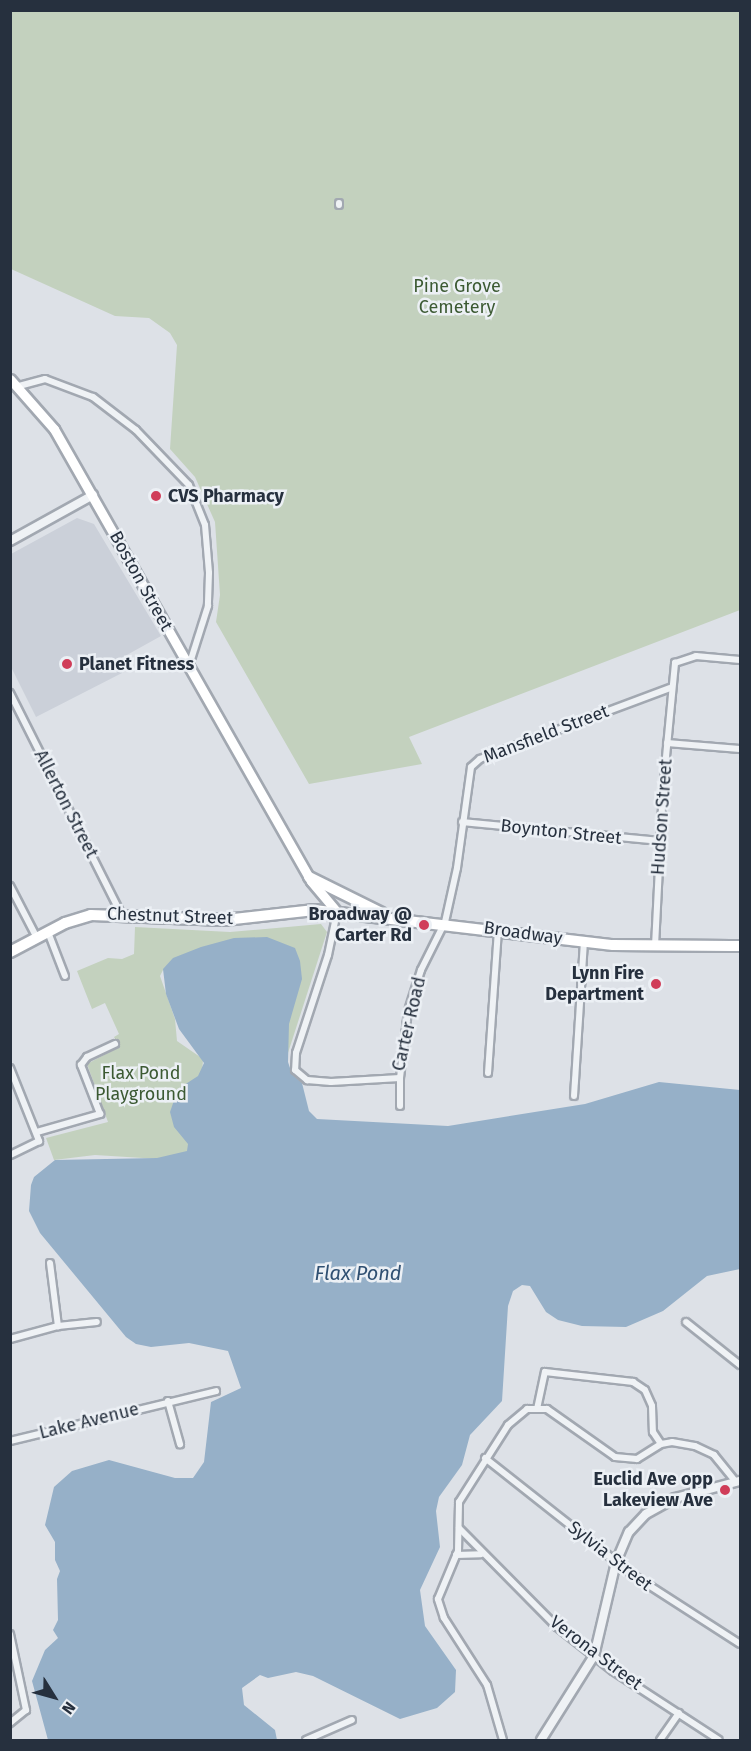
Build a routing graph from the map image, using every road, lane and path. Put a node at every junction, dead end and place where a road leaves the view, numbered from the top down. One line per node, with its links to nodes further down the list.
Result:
1 (10, 379): 2 (main road, Boston Street)
2 (19, 386): 3 (main road, Boston Street); 6 (street)
3 (93, 495): 4 (street); 6 (main road, Boston Street)
4 (10, 541)
5 (741, 660): 7 (street, Hudson Street)
6 (189, 666): 13 (main road, Boston Street)
7 (670, 688): 9 (street, Hudson Street); 11 (street, Mansfield Street)
8 (10, 693): 16 (street, Allerton Street)
9 (667, 744): 10 (street); 12 (street, Hudson Street)
10 (741, 749)
11 (462, 822): 12 (street, Boynton Street); 18 (street, Mansfield Street)
12 (660, 841): 24 (street, Hudson Street)
13 (309, 877): 15 (main road, Boston Street); 17 (main road)
14 (10, 886): 21 (street)
15 (337, 912): 16 (main road, Chestnut Street); 17 (main road, Broadway); 32 (street, Carter Road)
16 (122, 914): 20 (main road, Chestnut Street)
17 (393, 918): 18 (main road, Broadway)
18 (445, 922): 19 (main road, Broadway); 32 (street, Carter Road)
19 (498, 929): 23 (main road, Broadway); 31 (street)
20 (48, 932): 21 (main road, Chestnut Street); 28 (street)
21 (37, 938): 27 (main road, Chestnut Street)
22 (741, 939): 25 (main road, Broadway)
23 (584, 941): 24 (main road, Broadway); 33 (street)
24 (655, 946): 25 (main road, Broadway)
25 (709, 946): 26 (main road, Broadway)
26 (741, 946)
27 (10, 952)
28 (65, 976)
29 (115, 1044): 35 (street)
30 (10, 1068): 35 (street)
31 (488, 1073)
32 (400, 1078): 34 (street)
33 (574, 1096)
34 (400, 1106)
35 (37, 1132): 36 (street)
36 (10, 1155)
37 (50, 1263): 40 (street)
38 (98, 1322): 40 (street)
39 (686, 1322): 42 (street)
40 (58, 1326): 41 (street)
41 (10, 1339)
42 (741, 1365)
43 (216, 1390): 44 (street, Lake Avenue)
44 (168, 1401): 46 (street, Lake Avenue); 47 (street)
45 (537, 1409): 48 (street); 48 (street); 49 (street)
46 (10, 1441)
47 (180, 1444)
48 (661, 1444): 50 (street)
49 (485, 1458): 51 (street); 54 (street, Sylvia Street)
50 (738, 1482): 54 (street)
51 (458, 1528): 52 (street, Verona Street); 53 (street)
52 (481, 1554): 53 (street); 57 (street, Verona Street)
53 (456, 1555): 62 (street)
54 (616, 1562): 56 (street, Sylvia Street); 57 (street)
55 (10, 1634): 60 (street)
56 (741, 1644)
57 (594, 1656): 58 (street, Verona Street); 63 (street)
58 (679, 1713): 64 (street); 65 (street, Verona Street)
59 (352, 1720): 61 (street)
60 (10, 1723)
61 (306, 1740)
62 (503, 1740)
63 (541, 1740)
64 (660, 1740)
65 (719, 1740)

